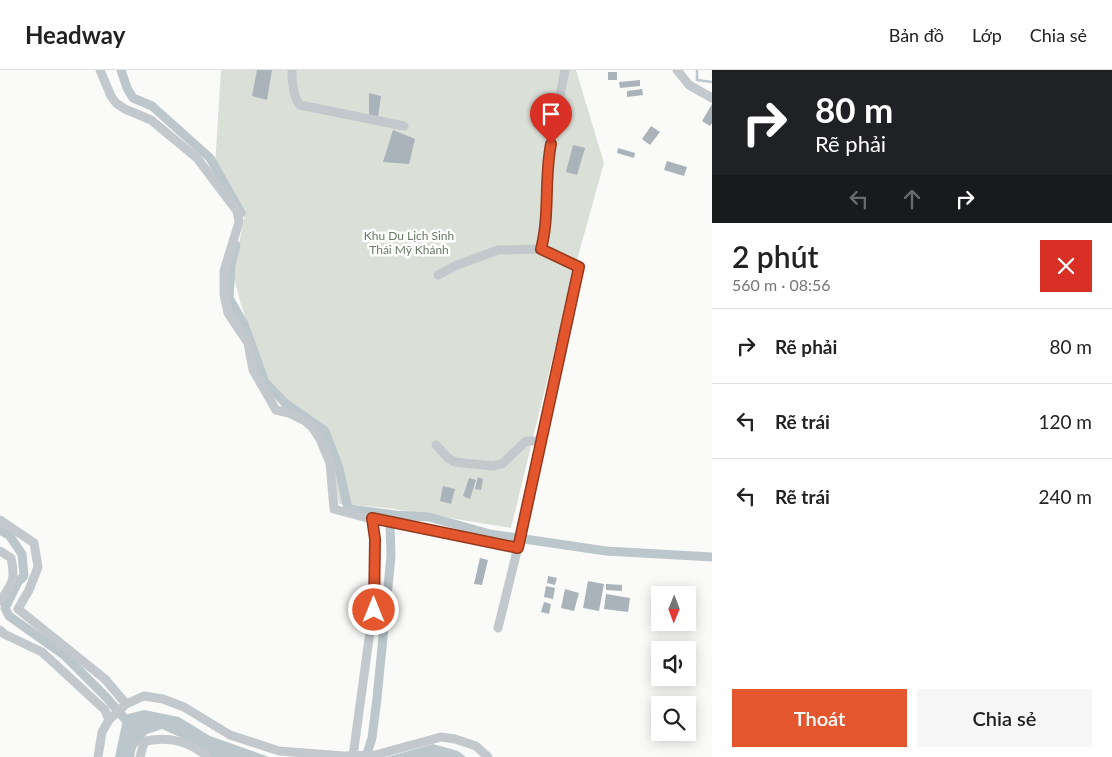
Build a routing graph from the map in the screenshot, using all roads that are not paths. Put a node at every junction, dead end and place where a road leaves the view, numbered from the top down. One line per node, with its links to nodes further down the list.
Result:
1 (100, 70): 11 (street)
2 (292, 70): 6 (street)
3 (565, 70): 7 (street)
4 (677, 70): 5 (street)
5 (712, 98)
6 (404, 126)
7 (541, 249): 8 (street); 9 (street)
8 (438, 275)
9 (541, 441): 10 (street); 13 (street)
10 (436, 445)
11 (376, 519): 13 (street); 20 (street)
12 (0, 520): 18 (street)
13 (518, 547): 16 (street)
14 (0, 551): 15 (street)
15 (0, 601)
16 (498, 628)
17 (0, 630): 19 (street)
18 (126, 704): 19 (street); 20 (street)
19 (109, 720): 21 (street)
20 (356, 756): 24 (street)
21 (98, 757)
22 (140, 757): 23 (street)
23 (208, 757)
24 (488, 757)

